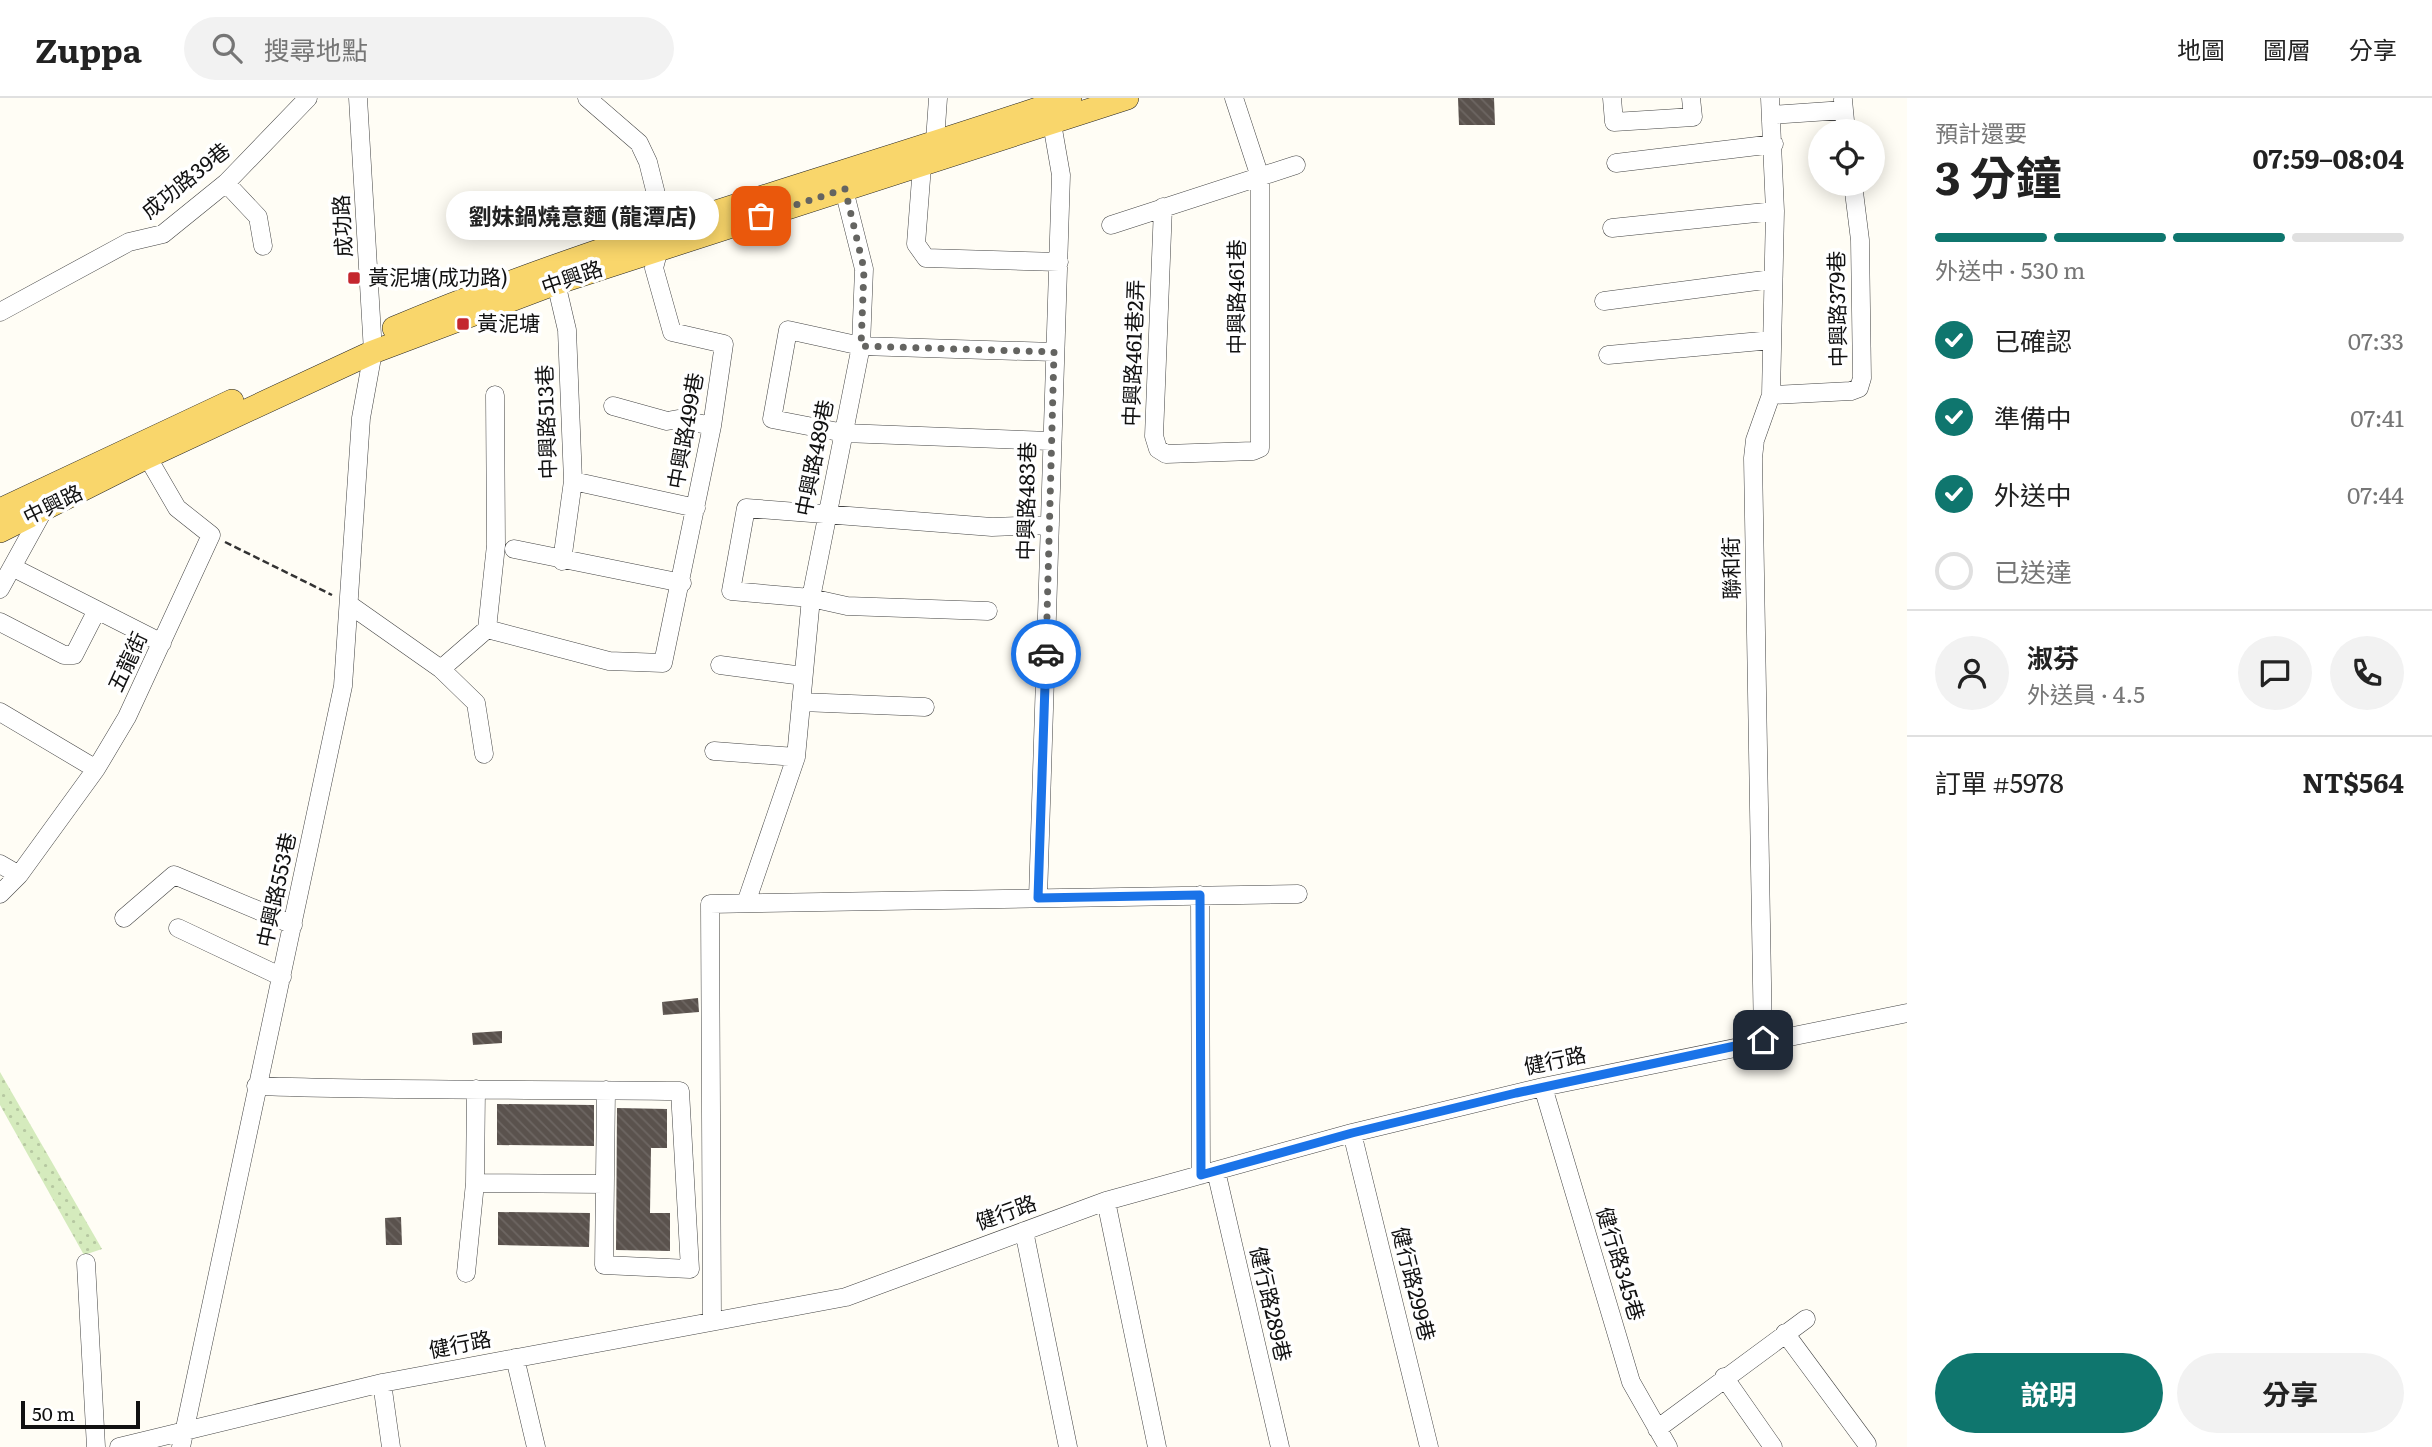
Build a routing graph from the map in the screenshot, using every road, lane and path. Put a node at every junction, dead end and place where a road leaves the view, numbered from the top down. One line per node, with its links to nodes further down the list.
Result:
1 (307, 98): 18 (street, 成功路39巷)
2 (358, 98): 32 (street, 成功路)
3 (587, 98): 24 (street)
4 (938, 98): 13 (street)
5 (1127, 98): 11 (main road, 中興路)
6 (1234, 98): 16 (street, 中興路461巷)
7 (1612, 98): 8 (street)
8 (1691, 98)
9 (1843, 104): 10 (street)
10 (1771, 106): 12 (street, 聯和街)
11 (1057, 109): 13 (main road, 中興路); 26 (street, 中興路483巷)
12 (1774, 144): 14 (street); 21 (street, 聯和街)
13 (932, 156): 17 (main road, 中興路); 26 (street)
14 (1616, 163)
15 (1296, 165): 16 (street)
16 (1259, 177): 20 (street); 43 (street, 中興路461巷)
17 (842, 180): 24 (main road, 中興路); 33 (street, 中興路489巷)
18 (226, 183): 25 (street); 30 (street, 成功路39巷)
19 (1854, 196): 37 (street, 中興路379巷)
20 (1163, 207): 22 (street); 43 (street, 中興路461巷2弄)
21 (1775, 211): 23 (street); 27 (street, 聯和街)
22 (1111, 225)
23 (1612, 228)
24 (659, 241): 28 (main road, 中興路); 32 (main road, 中興路); 39 (street, 中興路499巷)
25 (264, 246)
26 (1059, 262): 34 (street, 中興路483巷)
27 (1772, 279): 29 (street); 31 (street, 聯和街)
28 (556, 283): 32 (main road, 中興路); 44 (street, 中興路513巷)
29 (1604, 301)
30 (0, 312)
31 (1772, 340): 35 (street); 37 (street, 聯和街)
32 (372, 344): 42 (main road, 中興路); 58 (street, 中興路553巷)
33 (861, 346): 34 (street); 40 (street, 中興路489巷); 40 (street)
34 (1054, 352): 41 (street, 中興路483巷)
35 (1608, 355)
36 (495, 396): 62 (street)
37 (1771, 396): 86 (street, 聯和街)
38 (613, 406): 39 (street)
39 (712, 426): 45 (street, 中興路499巷)
40 (844, 433): 41 (street); 48 (street, 中興路489巷)
41 (1051, 441): 49 (street, 中興路483巷)
42 (143, 450): 46 (main road, 中興路); 47 (main road, 中興路); 51 (street)
43 (1208, 452)
44 (573, 481): 45 (street); 53 (street, 中興路513巷)
45 (696, 508): 55 (street, 中興路499巷)
46 (0, 510)
47 (43, 511): 50 (main road, 中興路); 54 (street)
48 (827, 516): 49 (street); 57 (street, 中興路489巷); 57 (street)
49 (1050, 525): 79 (street, 中興路483巷)
50 (0, 531)
51 (211, 535): 58 (path); 63 (street, 五龍街)
52 (513, 549): 53 (street)
53 (562, 561): 55 (street)
54 (12, 567): 56 (street); 59 (street)
55 (682, 583): 62 (street, 中興路499巷)
56 (0, 589)
57 (811, 598): 60 (street); 66 (street, 中興路489巷)
58 (350, 605): 65 (street); 82 (street, 中興路553巷)
59 (97, 610): 61 (street); 63 (street)
60 (988, 611)
61 (0, 622)
62 (486, 629): 65 (street)
63 (162, 643): 73 (street, 五龍街)
64 (720, 665): 66 (street)
65 (441, 669): 71 (street)
66 (803, 676): 67 (street, 中興路489巷)
67 (801, 702): 68 (street); 72 (street, 中興路489巷)
68 (925, 707)
69 (0, 712): 73 (street)
70 (714, 751): 72 (street)
71 (484, 754)
72 (796, 757): 80 (street, 中興路489巷)
73 (96, 769): 75 (street, 五龍街)
74 (0, 864): 75 (street)
75 (19, 876): 76 (street, 五龍街)
76 (0, 894)
77 (1298, 894): 78 (street)
78 (1200, 895): 79 (street); 92 (street, 健行路289巷)
79 (1038, 898): 80 (street)
80 (746, 903): 100 (street)
81 (124, 918): 82 (street)
82 (293, 925): 84 (street, 中興路553巷)
83 (178, 928): 84 (street)
84 (282, 977): 87 (street, 中興路553巷)
85 (1907, 1013): 86 (street, 健行路)
86 (1763, 1040): 88 (street, 健行路)
87 (257, 1086): 89 (street); 106 (street, 中興路553巷)
88 (1543, 1087): 91 (street, 健行路); 105 (street, 健行路345巷)
89 (476, 1089): 90 (street); 93 (street)
90 (606, 1090): 94 (street); 94 (street)
91 (1352, 1133): 92 (street, 健行路); 115 (street, 健行路299巷)
92 (1209, 1173): 95 (street, 健行路); 114 (street, 健行路289巷)
93 (475, 1183): 94 (street); 98 (street)
94 (605, 1184)
95 (1106, 1201): 96 (street, 健行路); 113 (street)
96 (1024, 1231): 100 (street, 健行路); 112 (street)
97 (86, 1263): 108 (street)
98 (466, 1273)
99 (1806, 1319): 101 (street)
100 (712, 1321): 102 (street, 健行路)
101 (1785, 1333): 103 (street); 107 (street)
102 (515, 1358): 104 (street, 健行路); 111 (street)
103 (1724, 1377): 105 (street); 117 (street)
104 (382, 1383): 106 (street, 健行路); 110 (street)
105 (1657, 1429): 116 (street, 健行路345巷)
106 (184, 1442): 109 (street, 健行路)
107 (1867, 1444)
108 (96, 1447)
109 (119, 1447)
110 (391, 1447)
111 (536, 1447)
112 (1068, 1447)
113 (1157, 1447)
114 (1280, 1447)
115 (1429, 1447)
116 (1668, 1447)
117 (1773, 1447)

